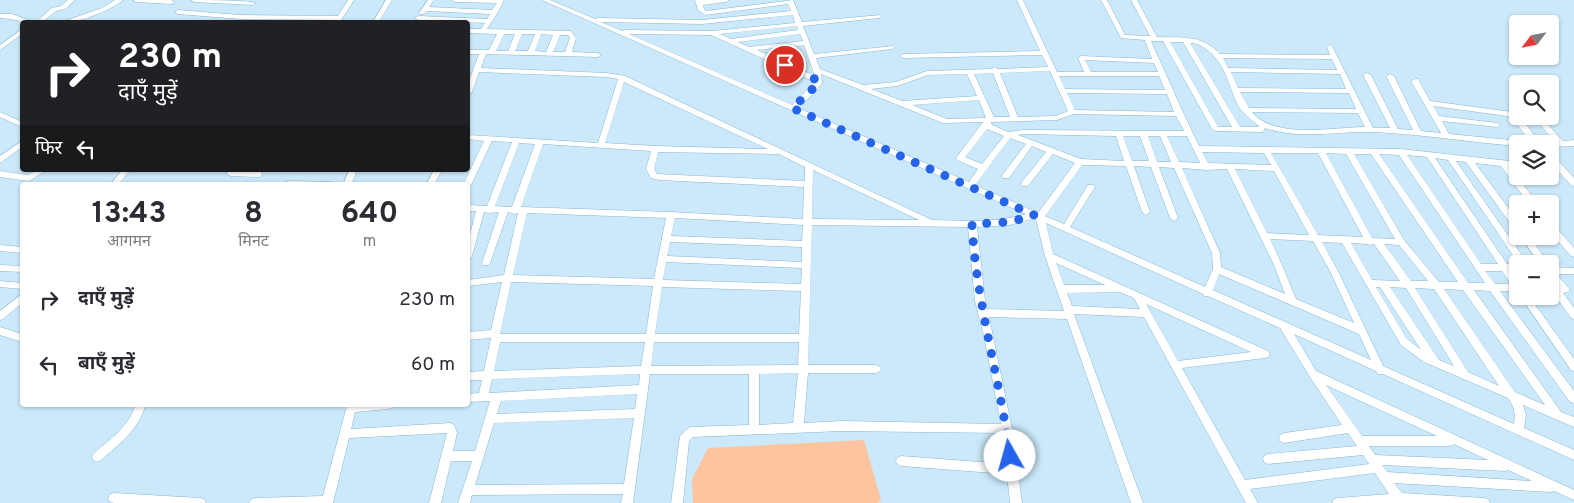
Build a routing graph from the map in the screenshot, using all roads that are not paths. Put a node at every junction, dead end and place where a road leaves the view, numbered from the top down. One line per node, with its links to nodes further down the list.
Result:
1 (72, 0): 25 (street)
2 (120, 0): 26 (street)
3 (136, 0): 16 (street)
4 (194, 0): 17 (street)
5 (351, 0): 28 (street)
6 (389, 0): 29 (street)
7 (431, 0): 18 (street)
8 (455, 0): 20 (street)
9 (545, 0): 31 (street)
10 (726, 0): 14 (street)
11 (1020, 0): 58 (street)
12 (1104, 0): 45 (street)
13 (1134, 0): 45 (street)
14 (699, 1): 15 (street)
15 (790, 1): 21 (street)
16 (172, 2)
17 (254, 2): 27 (street)
18 (425, 9): 20 (street); 30 (street)
19 (178, 12): 27 (street)
20 (495, 12): 33 (street)
21 (794, 13): 31 (street); 34 (street)
22 (0, 16): 24 (street)
23 (879, 16): 34 (street)
24 (24, 20)
25 (41, 20)
26 (71, 20)
27 (237, 20): 28 (street)
28 (338, 20)
29 (377, 20)
30 (416, 20)
31 (590, 20): 40 (street)
32 (470, 21): 33 (street)
33 (489, 21): 36 (street)
34 (797, 23): 41 (street); 44 (street)
35 (470, 31): 36 (street)
36 (483, 31): 37 (street)
37 (501, 32): 38 (street); 56 (street)
38 (519, 32): 39 (street); 57 (street)
39 (539, 32): 43 (street); 59 (street)
40 (619, 32): 44 (street); 91 (street)
41 (801, 32): 48 (street); 49 (street)
42 (20, 33): 51 (street)
43 (557, 33): 60 (street); 61 (street)
44 (712, 34): 48 (street)
45 (1151, 38): 46 (street); 67 (street)
46 (1165, 39): 47 (street); 104 (street)
47 (1185, 40): 64 (street); 104 (street)
48 (731, 41): 53 (street)
49 (806, 44): 53 (street); 65 (street)
50 (1330, 47): 66 (street)
51 (0, 48)
52 (892, 48): 65 (street)
53 (750, 49): 80 (street)
54 (470, 52): 55 (street)
55 (483, 52): 56 (street); 68 (street)
56 (492, 52): 57 (street)
57 (511, 52): 59 (street)
58 (1044, 52): 63 (street); 73 (street)
59 (530, 53): 60 (street)
60 (549, 53): 61 (street)
61 (568, 54): 62 (street)
62 (598, 55)
63 (903, 56)
64 (1216, 56): 66 (street); 71 (street)
65 (811, 57): 69 (street)
66 (1335, 57): 74 (street)
67 (1157, 61): 75 (street); 76 (street)
68 (477, 70): 79 (street); 82 (street)
69 (817, 70): 80 (street); 83 (street)
70 (995, 70): 72 (street); 73 (street); 98 (street)
71 (1226, 70): 74 (street); 84 (street)
72 (969, 71): 83 (street); 88 (street)
73 (1053, 71): 75 (street); 85 (street)
74 (1342, 72): 86 (street)
75 (1088, 74): 76 (street)
76 (1163, 74): 87 (street)
77 (1367, 75): 106 (street)
78 (1390, 76): 112 (street)
79 (622, 78): 124 (street); 132 (street)
80 (819, 81): 91 (street)
81 (1415, 81): 89 (street)
82 (470, 83)
83 (864, 88): 90 (street)
84 (1236, 90): 86 (street); 92 (street)
85 (1062, 91): 87 (street); 94 (street)
86 (1351, 91): 93 (street)
87 (1171, 92): 96 (street)
88 (981, 98): 90 (street); 99 (street)
89 (1428, 103): 97 (street); 113 (street)
90 (900, 104): 99 (street)
91 (792, 108): 161 (street)
92 (1245, 110): 93 (street); 101 (street)
93 (1361, 111): 105 (street)
94 (1072, 112): 96 (street); 98 (street)
95 (0, 114): 100 (street)
96 (1179, 114): 111 (street)
97 (1436, 118): 102 (street); 115 (street)
98 (1015, 119): 99 (street)
99 (988, 121): 107 (street); 147 (street)
100 (20, 124)
101 (1263, 125): 104 (street); 105 (street)
102 (1497, 125)
103 (1544, 125): 121 (street)
104 (1238, 129)
105 (1370, 130): 106 (street)
106 (1395, 131): 112 (street)
107 (1009, 134): 108 (street); 119 (street); 147 (street)
108 (1119, 134): 109 (street); 139 (street)
109 (1143, 134): 110 (street); 142 (street)
110 (1163, 134): 111 (street); 144 (street)
111 (1189, 134): 126 (street)
112 (1420, 134): 115 (street)
113 (1530, 135)
114 (470, 137): 116 (street)
115 (1447, 137): 120 (street)
116 (488, 139): 117 (street); 157 (street)
117 (516, 141): 118 (street); 165 (street)
118 (540, 142): 124 (street); 167 (street)
119 (1031, 142): 127 (street); 155 (street)
120 (1509, 142)
121 (1561, 143): 122 (street)
122 (1573, 144)
123 (20, 145): 136 (street)
124 (601, 145): 125 (street)
125 (654, 149): 132 (street); 159 (street)
126 (1197, 149): 128 (street); 145 (street)
127 (1051, 150): 138 (street); 160 (street)
128 (1266, 150): 129 (street); 148 (street)
129 (1320, 150): 130 (street); 182 (street)
130 (1348, 150): 131 (street); 183 (street)
131 (1373, 151): 133 (street); 212 (street)
132 (780, 152): 143 (street)
133 (1401, 152): 134 (street); 194 (street)
134 (1429, 155): 135 (street); 196 (street)
135 (1451, 159): 137 (street); 189 (street)
136 (0, 160)
137 (1469, 160): 140 (street); 171 (street)
138 (1080, 162): 139 (street); 170 (street)
139 (1131, 164): 142 (street); 168 (street)
140 (1504, 164): 141 (street); 163 (street)
141 (1509, 164)
142 (1156, 165): 144 (street); 172 (street)
143 (810, 166): 159 (street); 174 (street)
144 (1178, 166): 145 (street); 199 (street)
145 (1206, 167): 146 (street)
146 (1230, 167): 148 (street); 177 (street)
147 (983, 168): 161 (street)
148 (1277, 168): 180 (street)
149 (1559, 168): 158 (street)
150 (40, 172): 153 (street)
151 (124, 172): 156 (street)
152 (230, 172): 154 (street)
153 (0, 174)
154 (259, 174)
155 (1006, 176)
156 (116, 182)
157 (468, 182)
158 (1574, 183)
159 (808, 184): 173 (street)
160 (1025, 184)
161 (970, 186): 170 (street)
162 (1090, 187): 176 (street)
163 (1527, 195)
164 (470, 208): 165 (street)
165 (485, 210): 166 (street); 187 (street)
166 (504, 211): 167 (street); 192 (street)
167 (519, 211): 169 (street); 203 (street)
168 (1146, 212)
169 (671, 215): 173 (street); 179 (street)
170 (1037, 216): 175 (street); 176 (street); 190 (street)
171 (1509, 216)
172 (1174, 218)
173 (806, 222): 174 (street); 184 (street)
174 (931, 222): 175 (street)
175 (972, 224): 224 (street)
176 (1065, 229): 219 (street)
177 (1262, 236): 180 (street); 222 (street)
178 (1559, 236): 188 (street)
179 (667, 239): 184 (street); 191 (street)
180 (1316, 239): 181 (street); 231 (street)
181 (1345, 241): 182 (street); 206 (street)
182 (1374, 242): 183 (street); 209 (street)
183 (1401, 242): 211 (street)
184 (806, 244): 193 (street)
185 (0, 248): 186 (street)
186 (20, 250)
187 (470, 251)
188 (1574, 254)
189 (1518, 255)
190 (1049, 256): 216 (street); 217 (street)
191 (663, 259): 193 (street); 204 (street)
192 (486, 263)
193 (805, 265): 213 (street)
194 (1478, 267): 196 (street); 214 (street)
195 (0, 268): 198 (street)
196 (1504, 268): 197 (street); 202 (street)
197 (1509, 268)
198 (20, 269)
199 (1217, 269): 219 (street); 222 (street)
200 (1559, 271): 201 (street)
201 (1574, 272)
202 (1509, 275)
203 (508, 278): 204 (street); 205 (street); 233 (street)
204 (658, 282): 213 (street); 235 (street)
205 (470, 283)
206 (1370, 283): 208 (street); 237 (street)
207 (0, 284): 210 (street)
208 (1383, 284): 209 (street); 237 (street)
209 (1408, 284): 211 (street); 247 (street)
210 (20, 286)
211 (1437, 286): 212 (street); 251 (street)
212 (1467, 286): 214 (street); 258 (street)
213 (805, 288): 236 (street)
214 (1494, 288): 215 (street); 254 (street)
215 (1509, 288)
216 (1060, 289): 217 (street); 225 (street)
217 (1124, 289): 220 (street)
218 (1561, 290): 227 (street)
219 (1207, 293): 229 (street)
220 (1137, 296): 226 (street); 238 (street)
221 (20, 300): 228 (street)
222 (1292, 300): 231 (street)
223 (1530, 305): 239 (street)
224 (983, 313): 225 (street); 263 (street)
225 (1070, 313): 226 (street); 294 (street)
226 (1146, 313): 238 (street)
227 (1574, 315)
228 (0, 316)
229 (1284, 327): 244 (street); 246 (street)
230 (0, 331): 234 (street)
231 (1362, 331): 244 (street)
232 (470, 336): 233 (street)
233 (495, 336): 235 (street); 245 (street)
234 (20, 337)
235 (650, 337): 236 (street); 243 (street)
236 (804, 338): 241 (street)
237 (1436, 363): 247 (street)
238 (1176, 365): 279 (street)
239 (1574, 367)
240 (754, 369): 241 (street); 243 (street); 264 (street)
241 (803, 369): 242 (street); 261 (street)
242 (876, 369)
243 (646, 370): 245 (street); 249 (street)
244 (1381, 371): 265 (street)
245 (489, 374): 248 (street); 252 (street)
246 (1313, 374): 262 (street); 268 (street)
247 (1465, 375): 251 (street)
248 (470, 376)
249 (642, 389): 250 (street); 257 (street)
250 (497, 396): 252 (street); 259 (street)
251 (1512, 396): 258 (street); 265 (street)
252 (483, 397): 253 (street)
253 (470, 398)
254 (1574, 399)
255 (140, 407): 273 (street)
256 (351, 407): 266 (street)
257 (640, 413): 259 (street); 281 (street)
258 (1557, 414): 260 (street)
259 (490, 419): 272 (street)
260 (1574, 422)
261 (798, 427): 263 (street); 264 (street)
262 (1351, 428): 267 (street); 269 (street)
263 (1007, 429): 277 (street)
264 (754, 430): 292 (street)
265 (1518, 431): 270 (street)
266 (345, 434): 271 (street); 286 (street)
267 (1284, 438)
268 (1454, 441): 269 (street); 276 (street)
269 (1363, 446): 274 (street); 278 (street)
270 (1574, 455)
271 (447, 456): 272 (street); 289 (street)
272 (478, 456): 282 (street)
273 (98, 458)
274 (1268, 459)
275 (901, 462): 277 (street)
276 (1511, 466): 278 (street); 280 (street)
277 (1012, 469): 293 (street)
278 (1378, 469): 279 (street); 280 (street); 285 (street)
279 (1242, 485): 295 (street)
280 (1557, 487): 283 (street)
281 (629, 489): 282 (street); 291 (street)
282 (468, 490): 290 (street)
283 (1574, 495)
284 (114, 498): 287 (street)
285 (1400, 500): 296 (street); 297 (street)
286 (327, 502): 288 (street)
287 (200, 503)
288 (255, 503)
289 (435, 503)
290 (464, 503)
291 (627, 503)
292 (677, 503)
293 (1016, 503)
294 (1137, 503)
295 (1252, 503)
296 (1338, 503)
297 (1484, 503)

